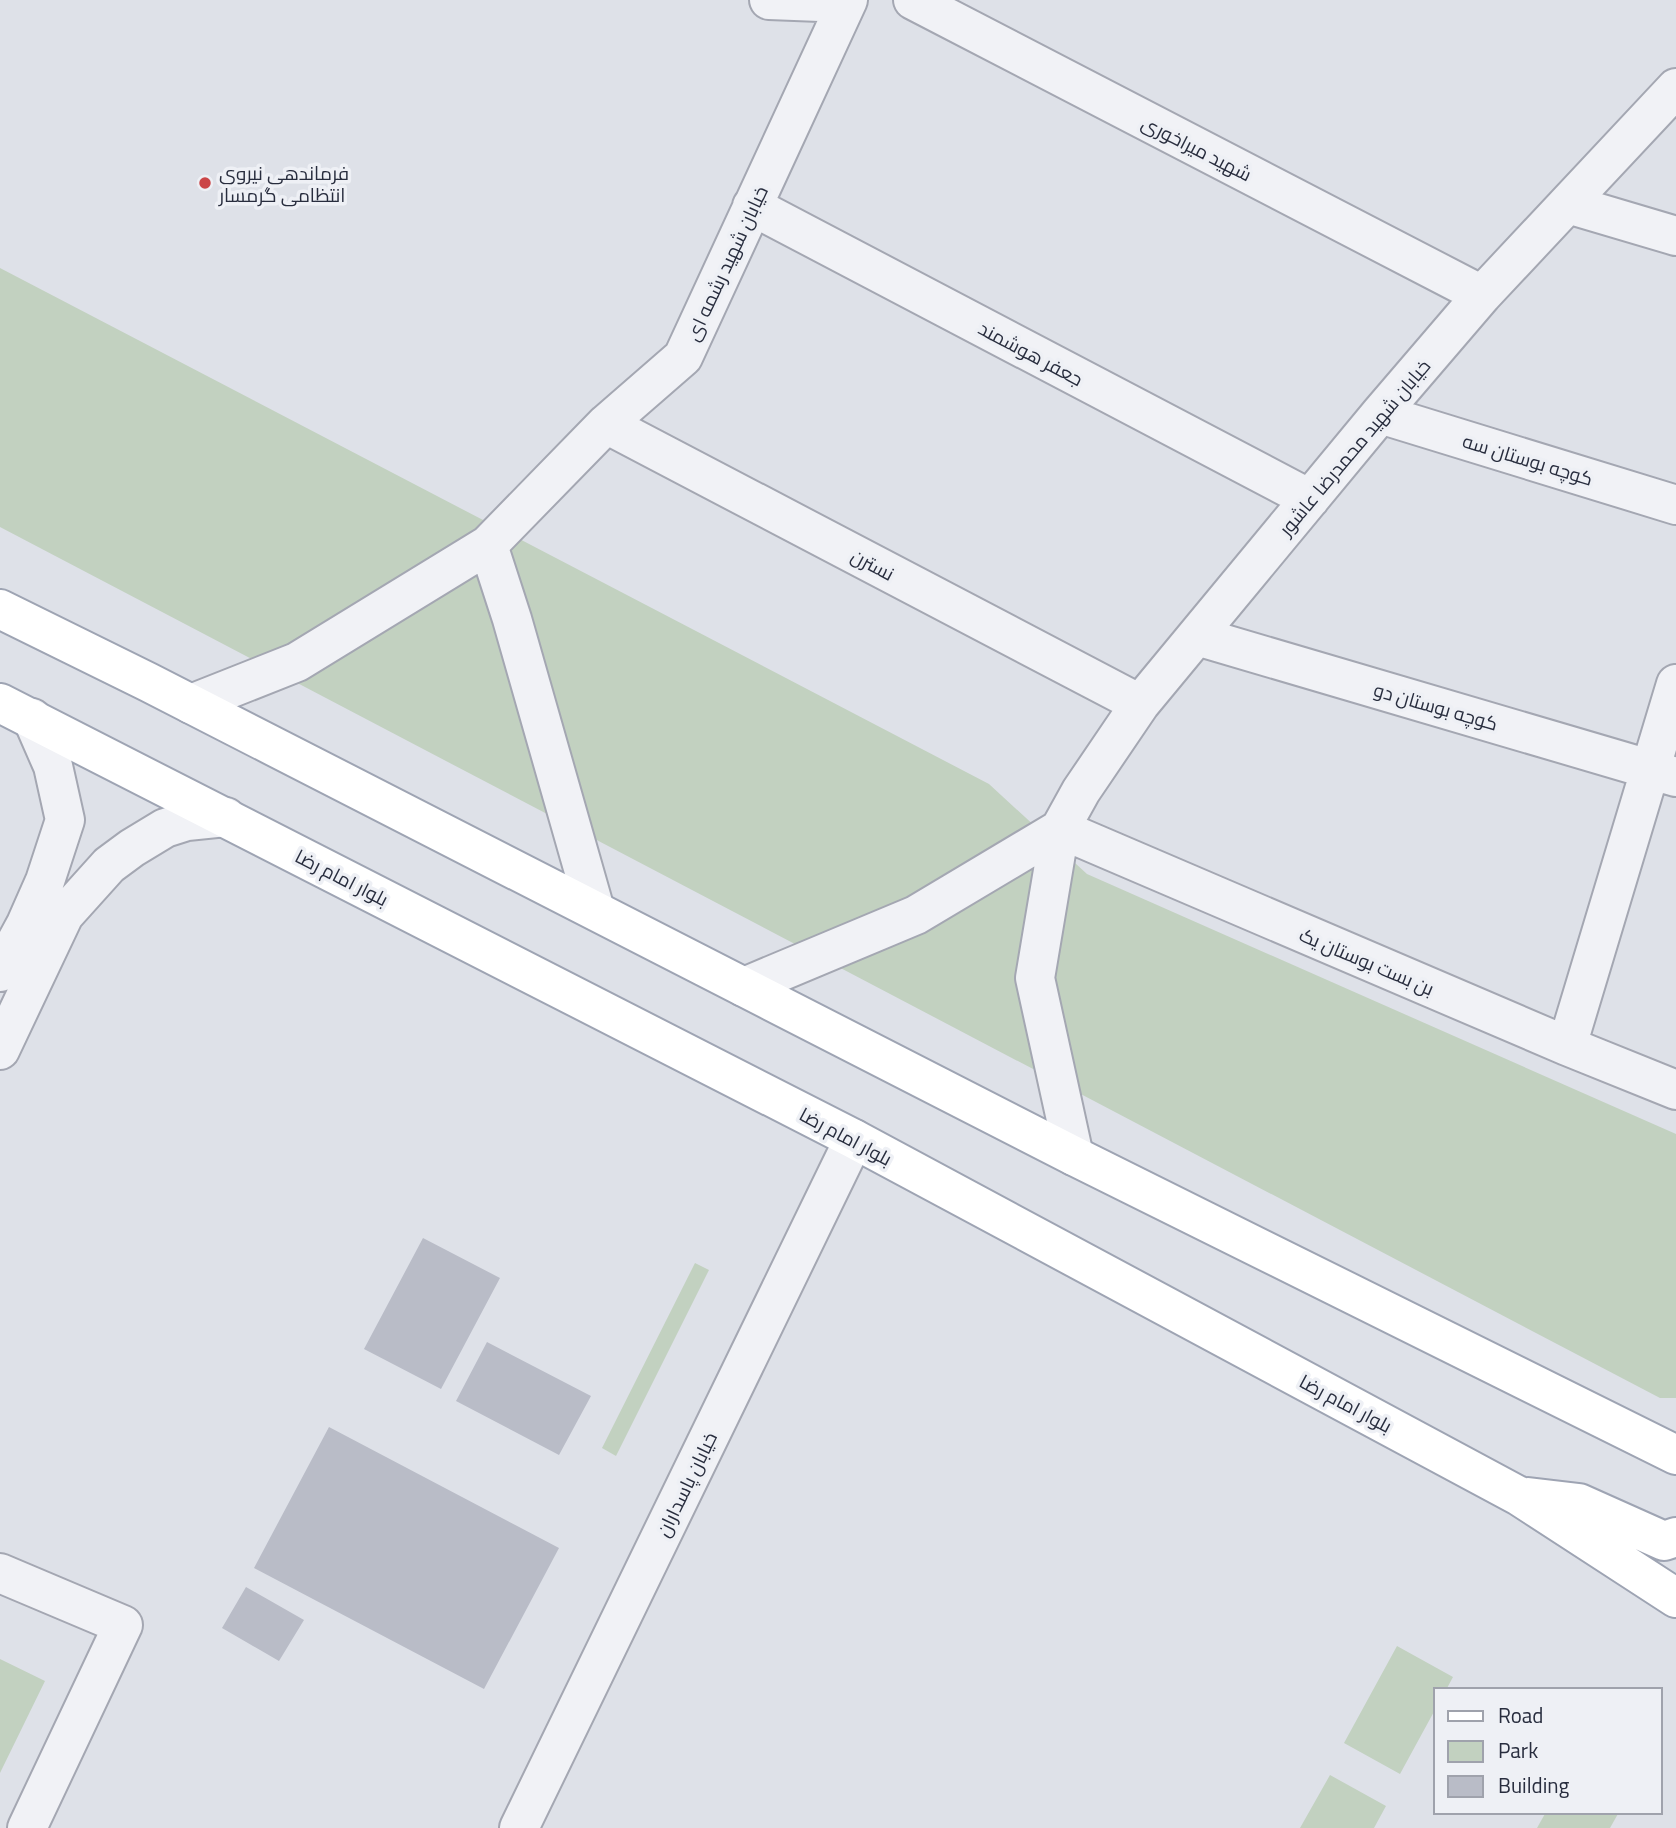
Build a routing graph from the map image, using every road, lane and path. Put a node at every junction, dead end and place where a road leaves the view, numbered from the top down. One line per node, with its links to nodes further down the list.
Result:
1 (768, 0): 3 (street)
2 (913, 0): 8 (street, شهید میراخوری)
3 (847, 1): 6 (street, خیابان شهید رشمه ای)
4 (1676, 88): 5 (street, خیابان شهید محمدرضا عاشور)
5 (1567, 204): 7 (street); 8 (street, خیابان شهید محمدرضا عاشور)
6 (752, 206): 10 (street, خیابان شهید رشمه ای); 11 (street, جعفر هوشمند)
7 (1676, 236)
8 (1482, 295): 9 (street, خیابان شهید محمدرضا عاشور)
9 (1380, 414): 11 (street, خیابان شهید محمدرضا عاشور); 12 (street, کوچه بوستان سه)
10 (606, 424): 13 (street, خیابان شهید رشمه ای); 18 (street, نسترن)
11 (1310, 499): 15 (street, خیابان شهید محمدرضا عاشور)
12 (1676, 505)
13 (488, 545): 17 (street, خیابان شهید رشمه ای); 23 (street)
14 (0, 609): 17 (main road)
15 (1197, 636): 18 (street, خیابان شهید محمدرضا عاشور); 20 (street, کوچه بوستان دو)
16 (1676, 684): 20 (street)
17 (191, 704): 23 (main road)
18 (1140, 704): 22 (street, خیابان شهید محمدرضا عاشور)
19 (16, 711): 21 (main road, بلوار امام رضا); 24 (street)
20 (1663, 773): 27 (street)
21 (226, 817): 26 (street); 30 (main road, بلوار امام رضا)
22 (1060, 829): 25 (street); 27 (street, بن بست بوستان یک); 31 (street)
23 (594, 910): 25 (main road)
24 (0, 972)
25 (744, 987): 31 (main road)
26 (11, 998): 28 (street)
27 (1567, 1046): 29 (street, بن بست بوستان یک)
28 (0, 1050)
29 (1676, 1090)
30 (854, 1139): 35 (main road, بلوار امام رضا); 40 (street, خیابان پاسداران)
31 (1074, 1156): 32 (main road)
32 (1573, 1405): 33 (main road); 34 (main road)
33 (1676, 1455)
34 (1676, 1481)
35 (1519, 1496): 36 (main road); 38 (main road, بلوار امام رضا)
36 (1676, 1537)
37 (0, 1573): 39 (street)
38 (1676, 1598)
39 (27, 1828)
40 (519, 1828)

